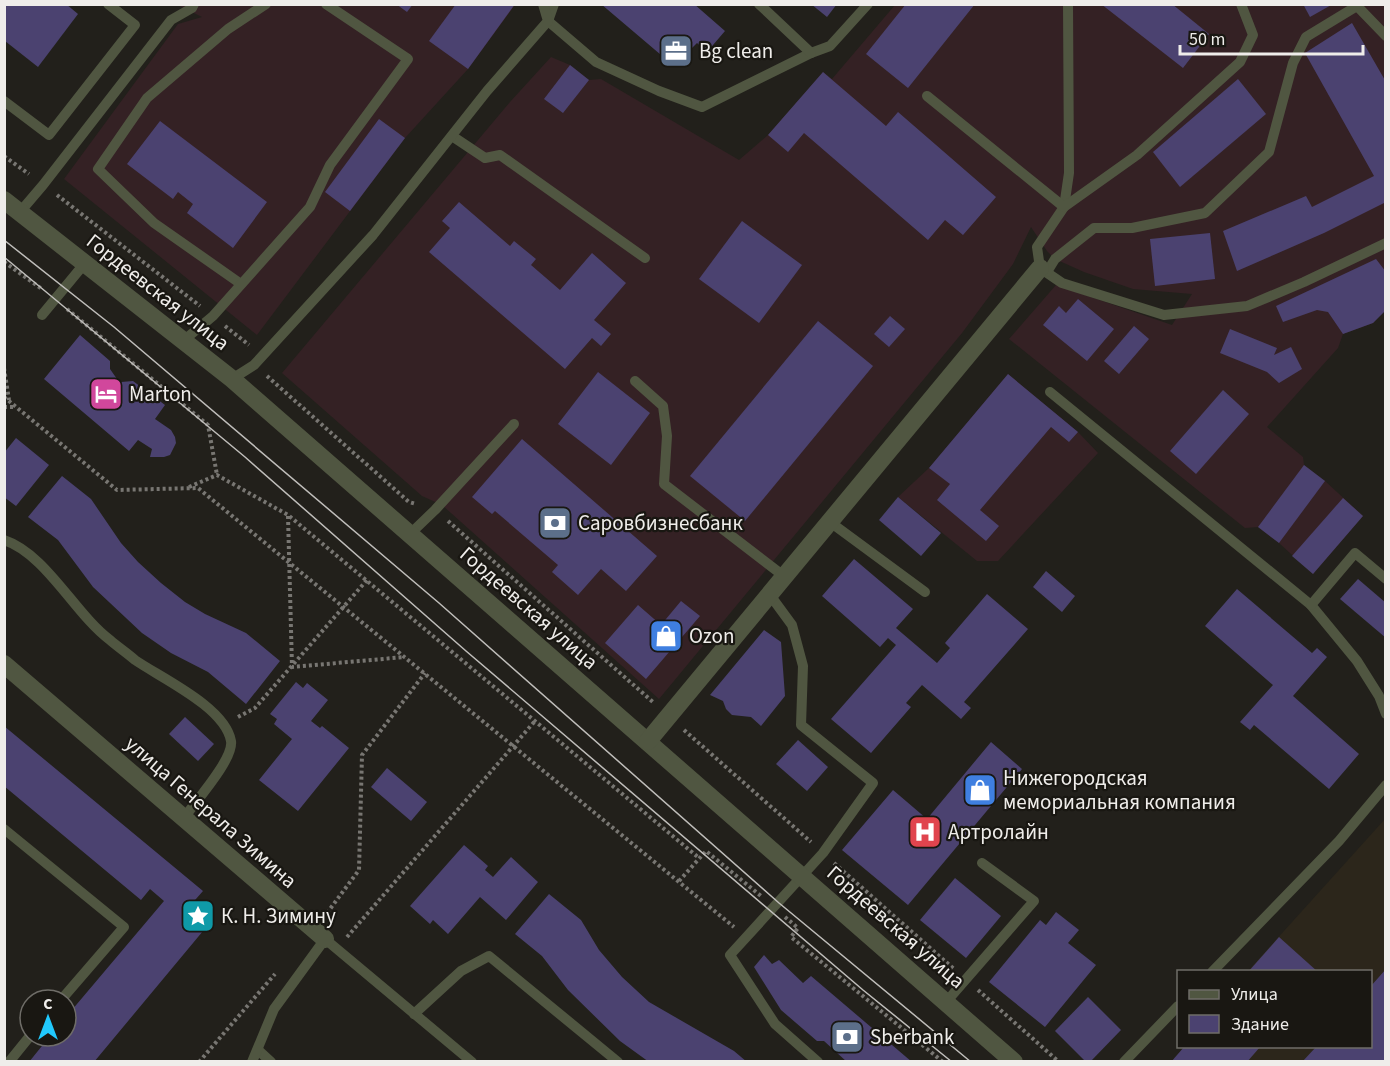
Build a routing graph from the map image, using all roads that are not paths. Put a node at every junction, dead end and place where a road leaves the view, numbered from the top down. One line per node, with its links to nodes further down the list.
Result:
1 (108, 4): 15 (lane)
2 (194, 4): 19 (lane)
3 (266, 4): 24 (lane)
4 (326, 4): 24 (lane)
5 (543, 4): 11 (lane)
6 (554, 4): 11 (lane)
7 (759, 4): 13 (lane)
8 (868, 4): 13 (lane)
9 (1068, 4): 18 (lane)
10 (1241, 4): 18 (lane)
11 (548, 21): 13 (lane); 16 (lane)
12 (1386, 36): 23 (lane)
13 (811, 53)
14 (927, 96): 18 (lane)
15 (4, 101)
16 (452, 136): 21 (lane); 27 (lane)
17 (4, 200): 19 (street, Гордеевская улица)
18 (1064, 207): 23 (lane)
19 (20, 212): 22 (street, Гордеевская улица)
20 (1386, 243): 23 (lane)
21 (645, 258)
22 (85, 263): 25 (lane); 26 (street, Гордеевская улица)
23 (1043, 270): 31 (street)
24 (241, 284): 26 (lane)
25 (42, 315)
26 (183, 341): 27 (street, Гордеевская улица)
27 (232, 379): 32 (street, Гордеевская улица)
28 (634, 381): 34 (lane)
29 (1050, 392): 38 (lane)
30 (514, 424): 32 (lane)
31 (830, 522): 34 (street); 36 (lane)
32 (410, 534): 41 (street, Гордеевская улица)
33 (4, 540): 43 (lane)
34 (785, 577): 37 (street)
35 (1386, 579): 38 (lane)
36 (925, 592)
37 (770, 595): 41 (street); 46 (lane)
38 (1311, 605): 40 (lane)
39 (4, 664): 43 (street, улица Генерала Зимина)
40 (1386, 714)
41 (648, 741): 46 (street, Гордеевская улица)
42 (1386, 785): 48 (lane)
43 (184, 818): 47 (street, улица Генерала Зимина)
44 (4, 829): 49 (lane)
45 (982, 863): 50 (lane)
46 (802, 875): 50 (street, Гордеевская улица); 60 (lane)
47 (325, 939): 52 (lane, улица Генерала Зимина); 54 (lane)
48 (1214, 970)
49 (71, 988)
50 (947, 1001): 61 (street, Гордеевская улица)
51 (1177, 1008): 62 (lane)
52 (414, 1014): 58 (lane, улица Генерала Зимина); 59 (lane)
53 (20, 1048): 55 (lane)
54 (258, 1050): 56 (lane); 57 (lane)
55 (9, 1062)
56 (252, 1062)
57 (271, 1062)
58 (472, 1062)
59 (618, 1062)
60 (818, 1062)
61 (1014, 1062)
62 (1124, 1062)

